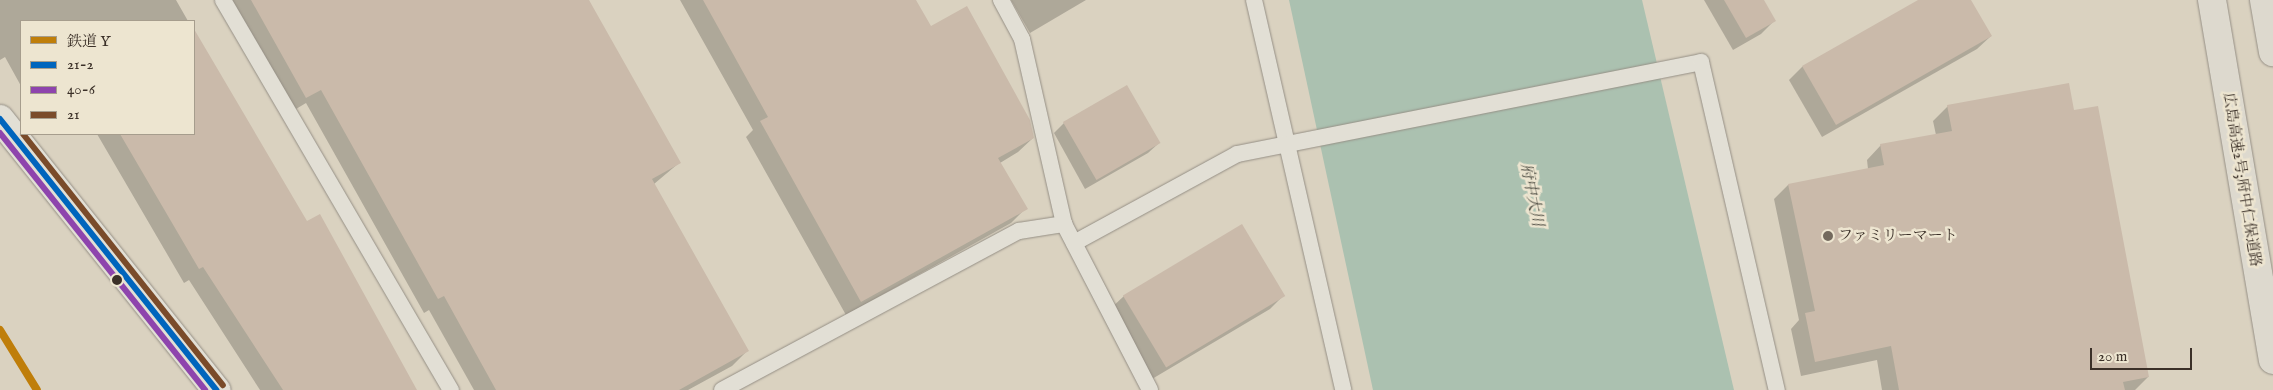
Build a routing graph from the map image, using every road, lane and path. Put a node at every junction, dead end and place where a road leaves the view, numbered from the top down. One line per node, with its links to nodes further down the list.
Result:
1 (223, 0): 15 (lane)
2 (1000, 0): 10 (lane)
3 (1254, 0): 9 (lane)
4 (2198, 0): 12 (highway)
5 (2212, 0): 12 (highway, 広島高速2号;府中仁保道路)
6 (2264, 0): 7 (highway)
7 (2273, 52)
8 (0, 119): 14 (main road)
9 (1286, 142): 11 (lane); 18 (lane); 19 (lane)
10 (1064, 224): 11 (lane); 16 (lane)
11 (1074, 244): 17 (lane)
12 (2255, 260): 13 (highway, 広島高速2号;府中仁保道路)
13 (2273, 360)
14 (216, 390)
15 (451, 390)
16 (722, 390)
17 (1150, 390)
18 (1343, 390)
19 (1777, 390)

